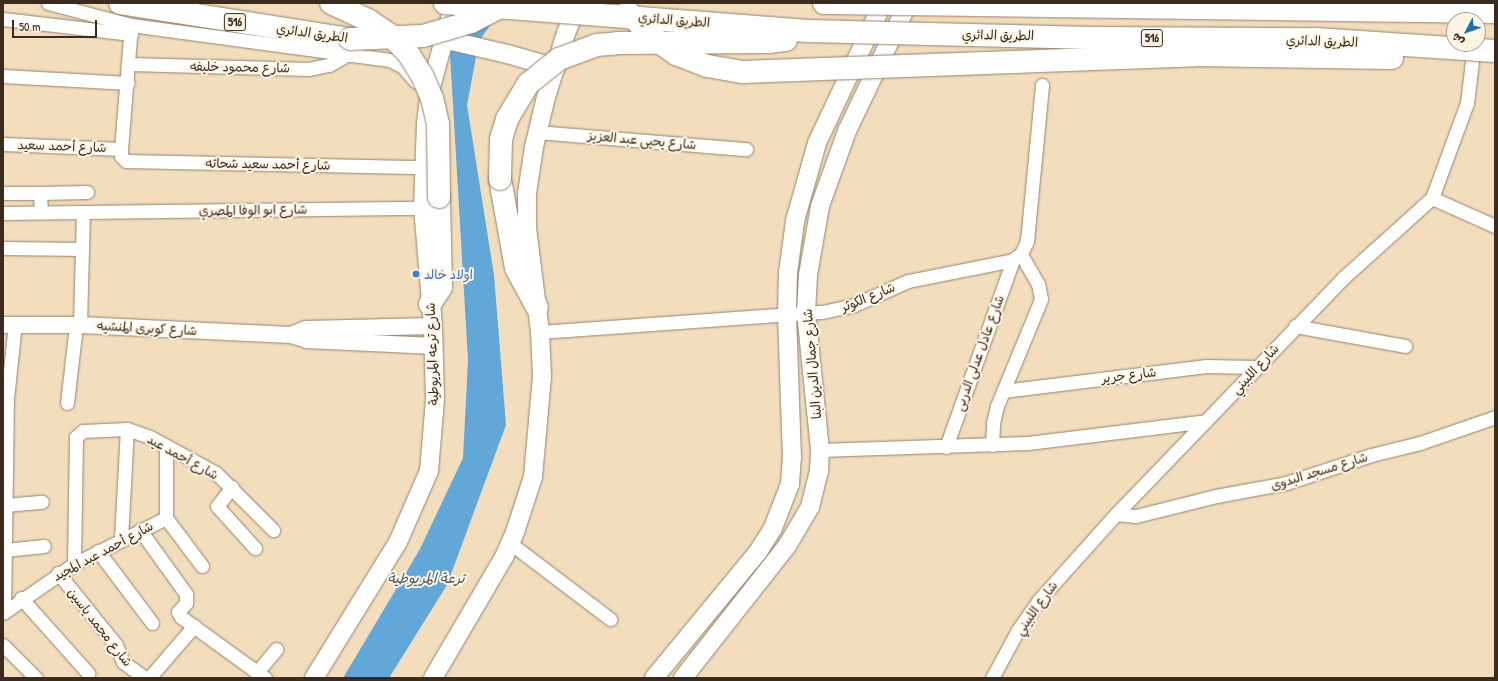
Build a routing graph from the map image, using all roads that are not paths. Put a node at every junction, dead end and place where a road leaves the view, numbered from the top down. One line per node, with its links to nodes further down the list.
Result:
1 (48, 3): 15 (street)
2 (120, 3): 6 (highway, الطريق الدائري / 516, bridge)
3 (332, 3): 36 (highway, bridge)
4 (445, 3): 16 (highway, الطريق الدائري / 516, bridge)
5 (454, 3): 17 (main road)
6 (509, 3)
7 (579, 3): 22 (main road)
8 (622, 3): 19 (highway, bridge)
9 (824, 3): 12 (highway, bridge)
10 (883, 3): 44 (main road, شارع جمال الدين البنا)
11 (908, 3): 45 (main road, شارع جمال الدين البنا)
12 (1059, 4): 13 (highway, bridge)
13 (1495, 12)
14 (3, 20): 15 (street)
15 (131, 30): 20 (street); 21 (street)
16 (808, 31): 19 (highway, الطريق الدائري / 516, bridge); 47 (highway, bridge)
17 (448, 40): 22 (main road); 26 (main road)
18 (1473, 52): 35 (street, شارع اللبيني)
19 (1495, 52)
20 (348, 54): 21 (street, شارع محمود خليفه); 26 (street)
21 (129, 64): 24 (street)
22 (556, 68): 27 (main road)
23 (3, 76): 24 (street)
24 (128, 83): 29 (street)
25 (1042, 85): 43 (street)
26 (428, 109): 31 (main road)
27 (537, 132): 30 (street, شارع يحيى عبد العزيز); 47 (main road)
28 (3, 144): 29 (street, شارع أحمد سعيد)
29 (121, 148): 31 (street, شارع أحمد سعيد شحاته)
30 (746, 149)
31 (424, 167): 36 (main road)
32 (87, 192): 34 (street)
33 (3, 193): 34 (street)
34 (40, 193): 37 (street)
35 (1432, 198): 40 (street); 53 (street, شارع اللبيني)
36 (431, 203): 38 (street, شارع ابو الوفا المصري); 46 (highway)
37 (41, 212): 38 (street, شارع ابو الوفا المصري); 39 (street, شارع ابو الوفا المصري)
38 (83, 212): 42 (street)
39 (3, 213)
40 (1495, 226)
41 (3, 248): 42 (street)
42 (81, 249): 51 (street)
43 (1017, 257): 49 (street, شارع الكوثر); 59 (street); 66 (street, شارع عادل عدلى الدربى)
44 (788, 273): 45 (main road); 48 (main road, شارع جمال الدين البنا)
45 (808, 275): 49 (main road, شارع جمال الدين البنا)
46 (430, 304): 52 (main road, شارع ترعه المريوطية)
47 (537, 307): 54 (main road)
48 (787, 313): 49 (street, شارع الكوثر); 54 (street, شارع الكوثر); 98 (main road, شارع جمال الدين البنا)
49 (806, 313): 67 (main road, شارع جمال الدين البنا)
50 (9, 324): 51 (street, شارع كوبرى المنشيه); 70 (street)
51 (78, 325): 55 (street, شارع كوبرى المنشيه); 60 (street)
52 (433, 326): 55 (street, شارع كوبرى المنشيه); 56 (main road, شارع ترعه المريوطية)
53 (1295, 326): 57 (street); 58 (street, شارع اللبيني)
54 (540, 332): 76 (main road)
55 (291, 335): 56 (street, شارع كوبرى المنشيه)
56 (434, 346): 96 (main road, شارع ترعه المريوطية)
57 (1405, 346)
58 (1255, 367): 59 (street, شارع جرير); 62 (street, شارع اللبيني)
59 (1003, 391): 64 (street)
60 (66, 403)
61 (1495, 417): 71 (street, شارع مسجد البدوى)
62 (1206, 422): 64 (street); 71 (street, شارع اللبيني)
63 (127, 430): 65 (street, شارع أحمد عيد); 75 (street); 81 (street, شارع أحمد عيد)
64 (992, 445): 66 (street)
65 (166, 446): 68 (street, شارع أحمد عيد); 72 (street)
66 (946, 447): 67 (street)
67 (820, 450): 99 (main road, شارع جمال الدين البنا)
68 (232, 487): 74 (street, شارع أحمد عيد); 78 (street)
69 (42, 502): 70 (street)
70 (5, 505): 79 (street)
71 (1116, 514): 100 (street, شارع اللبيني)
72 (166, 518): 73 (street, شارع أحمد عبد المجيد); 82 (street)
73 (140, 530): 75 (street, شارع أحمد عبد المجيد); 88 (street)
74 (273, 530)
75 (121, 539): 80 (street, شارع أحمد عبد المجيد)
76 (510, 542): 86 (street); 97 (main road)
77 (44, 546): 79 (street)
78 (255, 548)
79 (5, 550): 85 (street)
80 (98, 550): 81 (street, شارع أحمد عبد المجيد); 87 (street)
81 (74, 564): 83 (street, شارع أحمد عبد المجيد)
82 (202, 566)
83 (58, 573): 84 (street, شارع أحمد عبد المجيد); 94 (street, شارع محمد ياسين)
84 (21, 598): 85 (street, شارع أحمد عبد المجيد); 91 (street)
85 (3, 612)
86 (610, 619)
87 (152, 623)
88 (194, 626): 92 (street); 95 (street)
89 (3, 645): 93 (street)
90 (276, 649): 92 (street)
91 (88, 672)
92 (261, 675)
93 (36, 678)
94 (145, 678)
95 (149, 678)
96 (314, 678)
97 (433, 678)
98 (654, 678)
99 (684, 678)
100 (992, 678)

